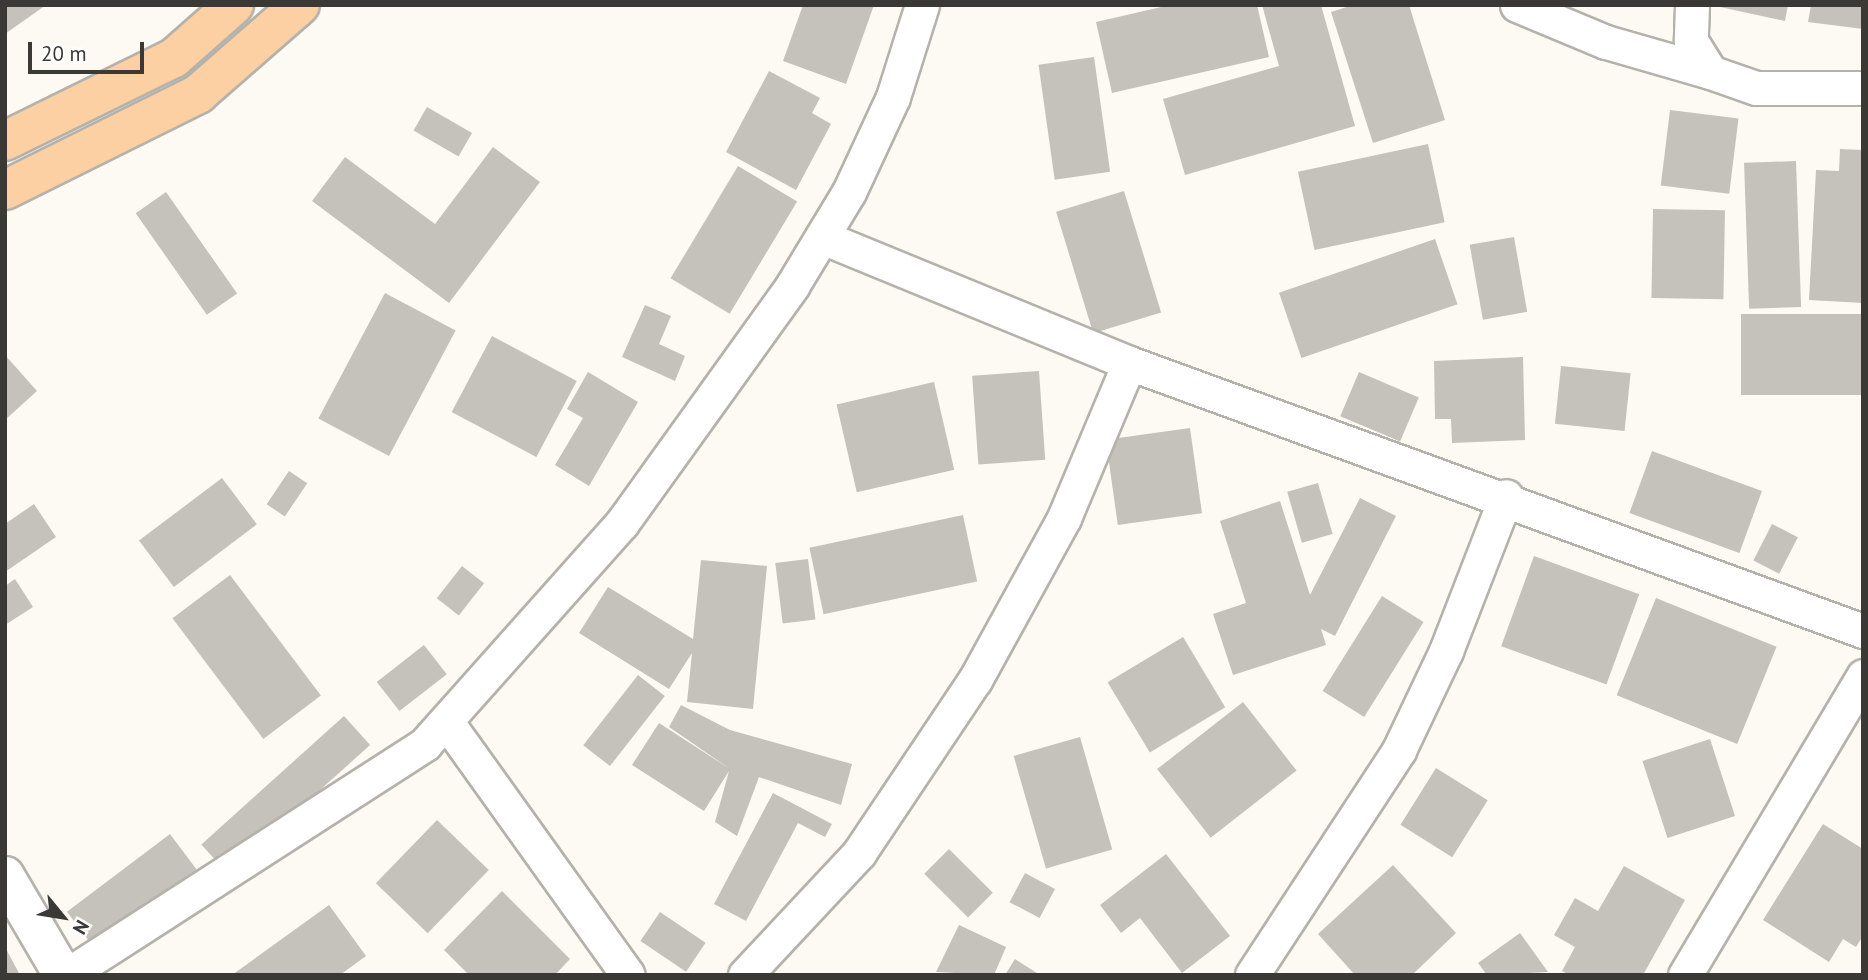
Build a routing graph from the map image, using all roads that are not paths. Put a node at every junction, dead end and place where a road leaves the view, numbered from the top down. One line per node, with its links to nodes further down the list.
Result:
1 (234, 5): 8 (main road)
2 (300, 5): 9 (main road)
3 (922, 5): 10 (street)
4 (1517, 5): 6 (street)
5 (1692, 5): 6 (street)
6 (1710, 72): 7 (street)
7 (1863, 88)
8 (5, 141)
9 (5, 190)
10 (822, 237): 11 (street); 15 (street)
11 (1129, 363): 12 (street); 19 (street)
12 (1506, 496): 13 (street); 20 (street)
13 (1863, 631)
14 (1863, 676): 21 (street)
15 (446, 721): 17 (street); 18 (street)
16 (5, 876): 17 (street)
17 (65, 975)
18 (628, 975)
19 (744, 975)
20 (1252, 975)
21 (1685, 975)

